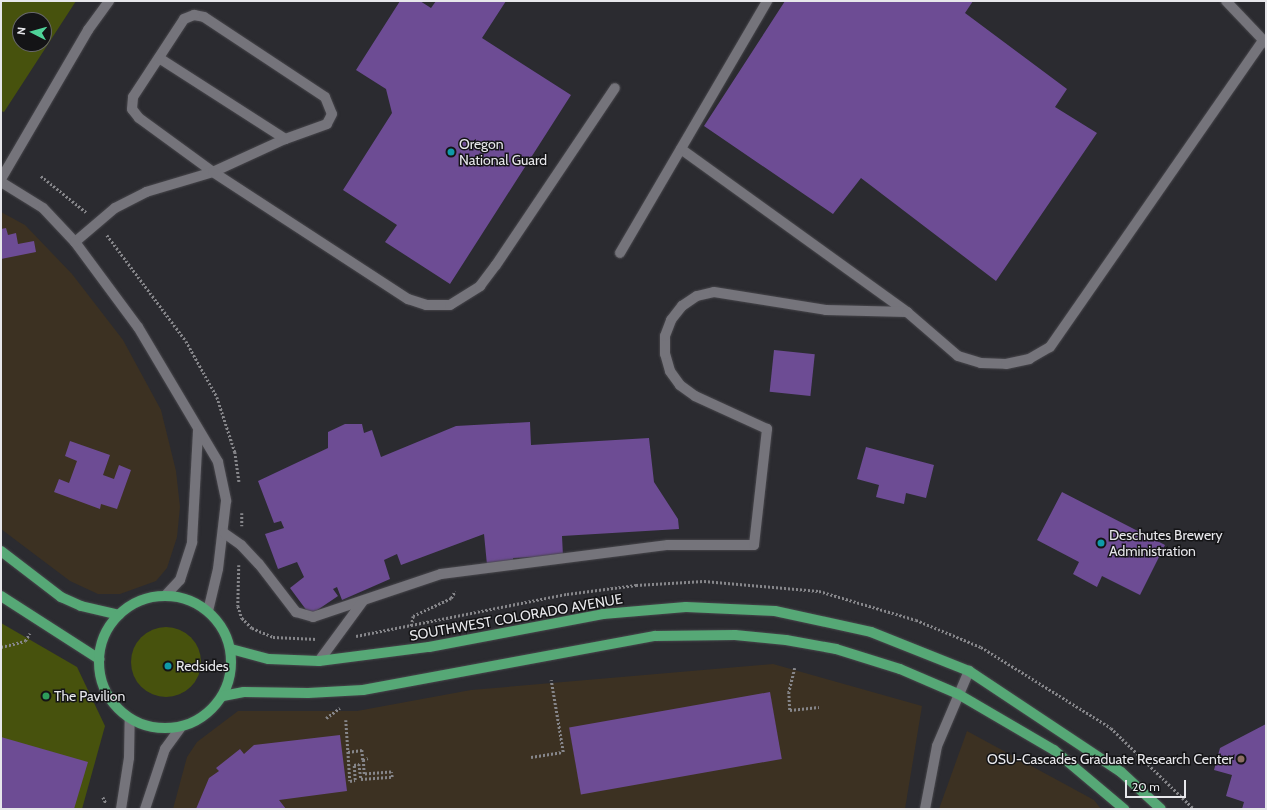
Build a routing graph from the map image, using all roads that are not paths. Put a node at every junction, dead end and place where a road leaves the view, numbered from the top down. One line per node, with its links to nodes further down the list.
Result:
1 (109, 1): 10 (street)
2 (767, 1): 8 (street)
3 (1226, 1): 4 (street)
4 (1265, 42): 13 (street)
5 (159, 58): 7 (street); 7 (street); 9 (street)
6 (615, 88): 9 (street)
7 (285, 139): 9 (street)
8 (681, 149): 12 (street); 13 (street)
9 (213, 172): 11 (street)
10 (1, 180): 11 (street)
11 (76, 242): 14 (street)
12 (620, 253)
13 (907, 312): 19 (street)
14 (198, 432): 15 (street); 18 (street)
15 (224, 533): 19 (street); 20 (street)
16 (1, 551): 21 (main road)
17 (1, 596): 23 (main road)
18 (165, 596): 20 (main road); 21 (main road)
19 (362, 601): 24 (street)
20 (208, 610): 22 (main road)
21 (119, 615): 23 (main road)
22 (231, 649): 24 (main road, SOUTHWEST COLORADO AVENUE); 27 (main road)
23 (99, 659): 28 (main road)
24 (319, 661): 25 (main road, SOUTHWEST COLORADO AVENUE)
25 (969, 670): 26 (street); 34 (main road, SOUTHWEST COLORADO AVENUE)
26 (958, 694): 27 (main road); 32 (street); 33 (main road)
27 (223, 696): 29 (main road)
28 (130, 719): 29 (main road); 30 (street)
29 (180, 728): 31 (street)
30 (121, 809)
31 (145, 809)
32 (925, 809)
33 (1124, 809)
34 (1161, 809)

